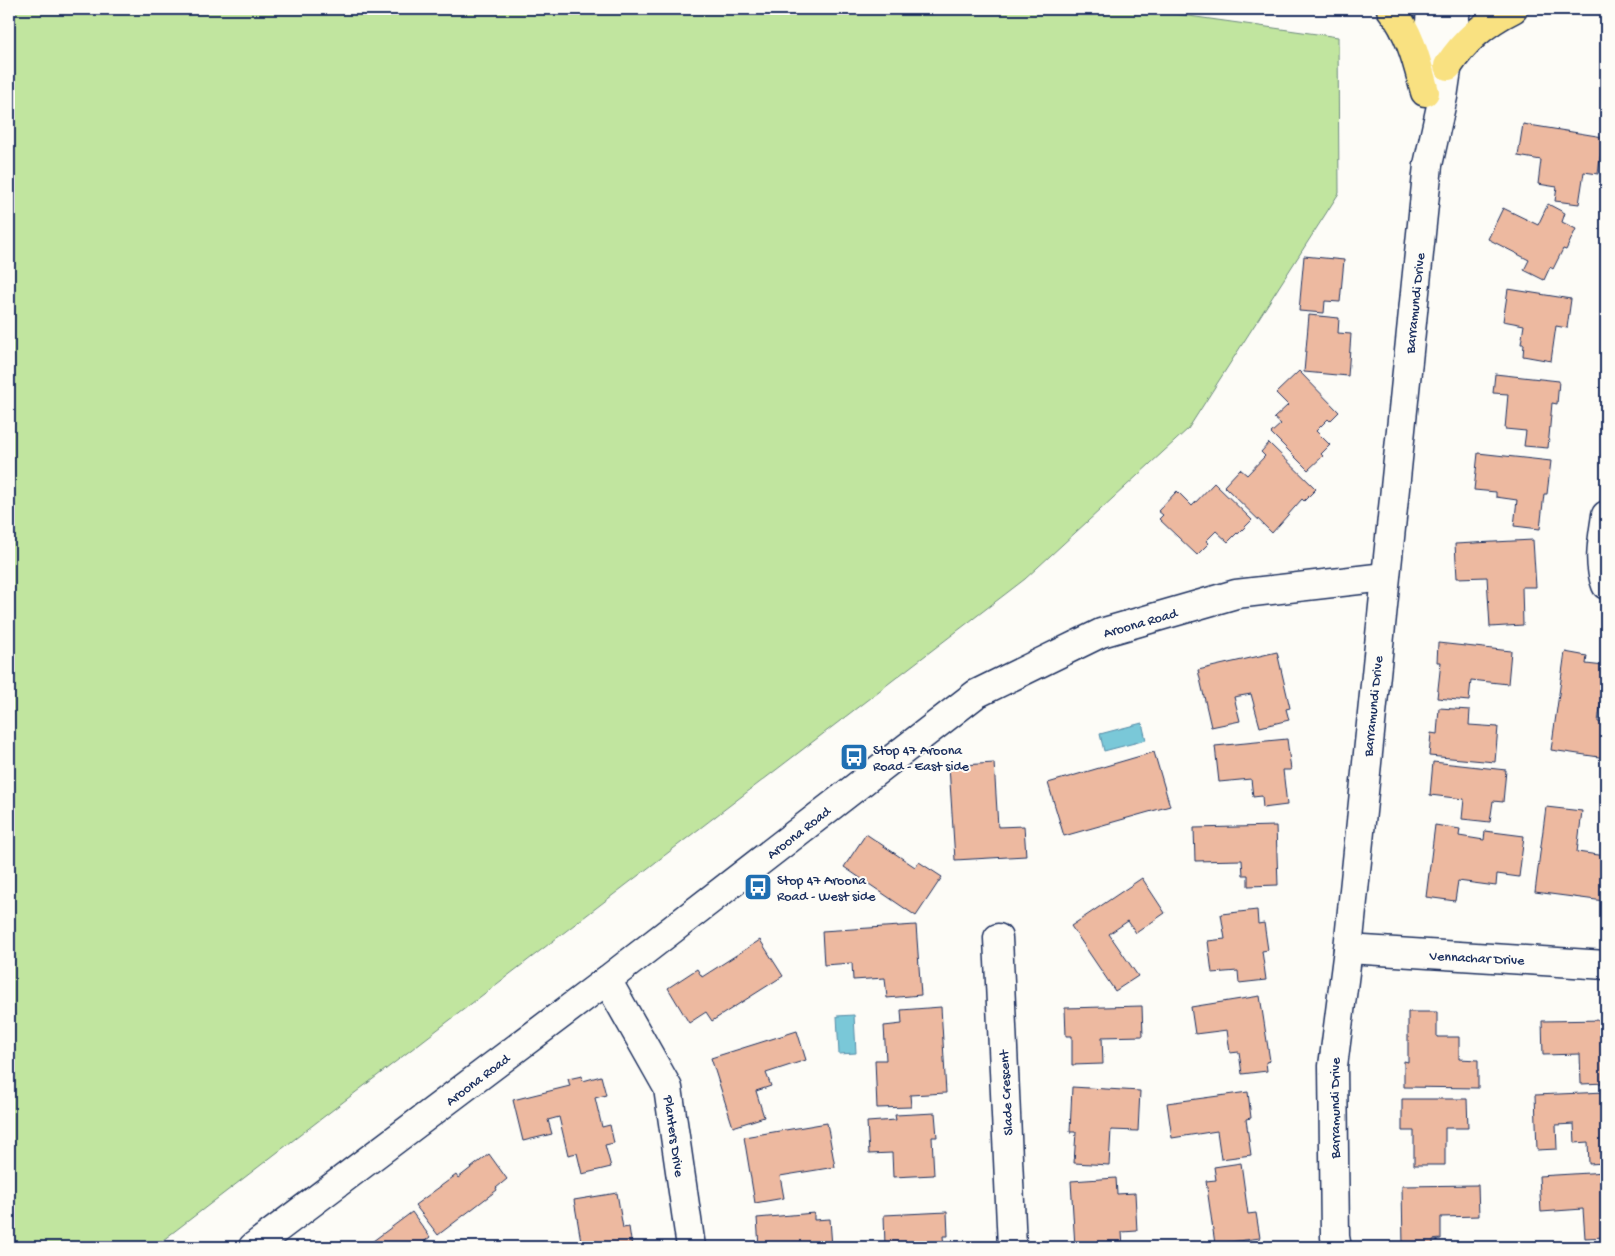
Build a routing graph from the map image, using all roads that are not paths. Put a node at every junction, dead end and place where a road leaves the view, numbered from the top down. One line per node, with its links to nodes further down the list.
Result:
1 (1391, 9): 6 (main road)
2 (1431, 9): 6 (street, Barramundi Drive)
3 (1456, 9): 5 (street, Barramundi Drive)
4 (1513, 9): 5 (main road)
5 (1448, 66): 7 (street, Barramundi Drive)
6 (1425, 92): 7 (street, Barramundi Drive)
7 (1428, 164): 9 (street, Barramundi Drive)
8 (1606, 515): 10 (street)
9 (1385, 577): 12 (street, Barramundi Drive); 14 (street, Aroona Road)
10 (1606, 584)
11 (998, 938): 17 (street, Slade Crescent)
12 (1348, 949): 13 (street, Vennachar Drive); 18 (street, Barramundi Drive)
13 (1606, 964)
14 (607, 980): 15 (street, Aroona Road); 16 (street, Planters Drive)
15 (253, 1247)
16 (691, 1247)
17 (1012, 1247)
18 (1337, 1247)

